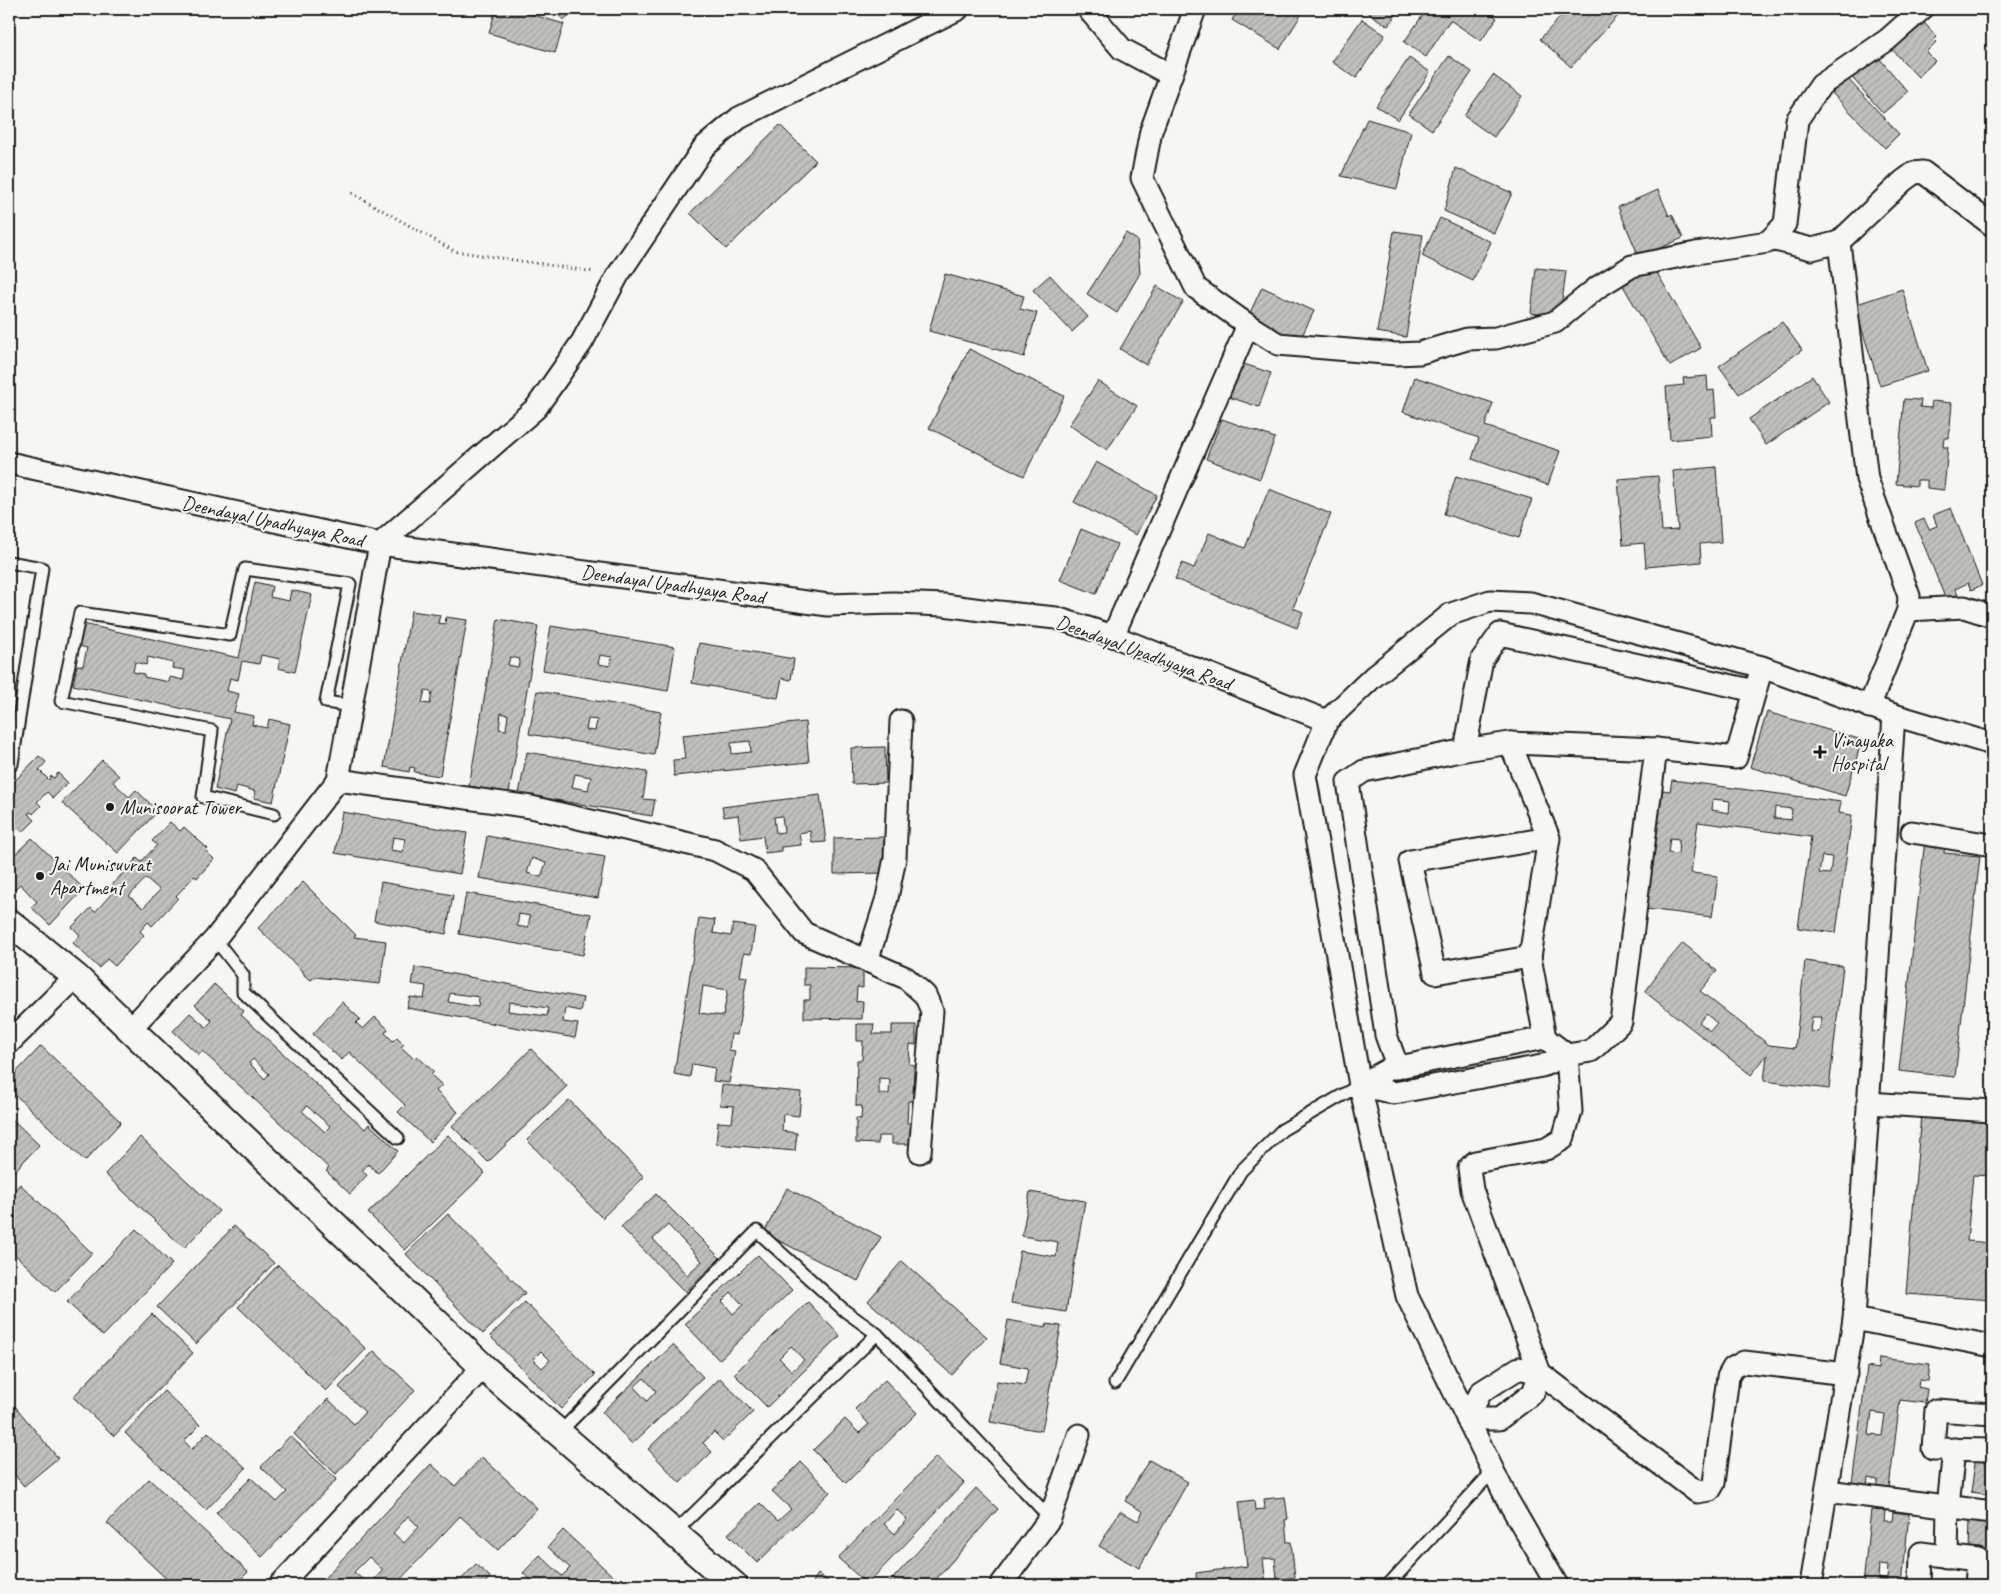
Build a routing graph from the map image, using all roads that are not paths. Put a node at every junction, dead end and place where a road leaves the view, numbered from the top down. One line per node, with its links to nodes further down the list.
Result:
1 (958, 9): 11 (street)
2 (1088, 9): 5 (street)
3 (1195, 9): 5 (street)
4 (1922, 9): 7 (street)
5 (1171, 75): 9 (street)
6 (1992, 225): 8 (street)
7 (1771, 239): 8 (street); 9 (street)
8 (1839, 242): 13 (street)
9 (1248, 325): 15 (street)
10 (9, 463): 11 (street, Deendayal Upadhyaya Road)
11 (380, 544): 15 (street, Deendayal Upadhyaya Road); 18 (street)
12 (9, 562): 27 (lane)
13 (1908, 610): 14 (street); 19 (street)
14 (1992, 616)
15 (1113, 636): 22 (street, Deendayal Upadhyaya Road)
16 (1762, 667): 17 (street); 19 (street); 22 (street)
17 (1755, 691): 25 (street); 26 (street)
18 (351, 706): 28 (street); 29 (lane)
19 (1869, 707): 20 (street)
20 (1894, 715): 24 (street); 44 (street)
21 (901, 721): 36 (street)
22 (1327, 721): 43 (street)
23 (1510, 743): 25 (street); 26 (street); 31 (street)
24 (1992, 744)
25 (1656, 749): 41 (street)
26 (1465, 750): 42 (street)
27 (9, 767)
28 (338, 780): 34 (street); 36 (street)
29 (274, 814)
30 (1912, 832): 32 (street)
31 (1549, 838): 35 (street); 35 (street)
32 (1992, 845)
33 (9, 922): 37 (street)
34 (215, 939): 38 (street); 46 (lane)
35 (1530, 957): 39 (street)
36 (867, 961): 47 (street)
37 (76, 977): 38 (street); 40 (street)
38 (130, 1029): 51 (street)
39 (1545, 1038): 41 (street); 42 (street)
40 (9, 1043)
41 (1568, 1056): 43 (street); 52 (street)
42 (1398, 1068): 43 (street)
43 (1360, 1085): 54 (lane); 56 (street)
44 (1868, 1103): 45 (street); 48 (street)
45 (1992, 1111)
46 (398, 1138)
47 (920, 1152)
48 (1854, 1319): 50 (street); 53 (street)
49 (877, 1334): 57 (lane); 65 (lane); 66 (lane)
50 (1992, 1346)
51 (484, 1367): 57 (street); 68 (street)
52 (1540, 1373): 53 (street); 56 (street); 56 (street)
53 (1846, 1374): 62 (street)
54 (1115, 1383)
55 (1992, 1414): 59 (street)
56 (1467, 1419): 61 (street)
57 (559, 1433): 66 (street)
58 (1079, 1435): 65 (street)
59 (1954, 1449): 60 (street); 63 (street)
60 (1992, 1450)
61 (1493, 1471): 71 (lane); 72 (street)
62 (1827, 1491): 63 (street); 73 (street)
63 (1948, 1507): 64 (street); 67 (street)
64 (1992, 1512)
65 (1050, 1518): 70 (street)
66 (674, 1533): 69 (street)
67 (1947, 1557): 74 (street); 75 (street)
68 (280, 1585)
69 (734, 1585)
70 (1001, 1585)
71 (1388, 1585)
72 (1557, 1585)
73 (1812, 1585)
74 (1920, 1585)
75 (1975, 1585)

